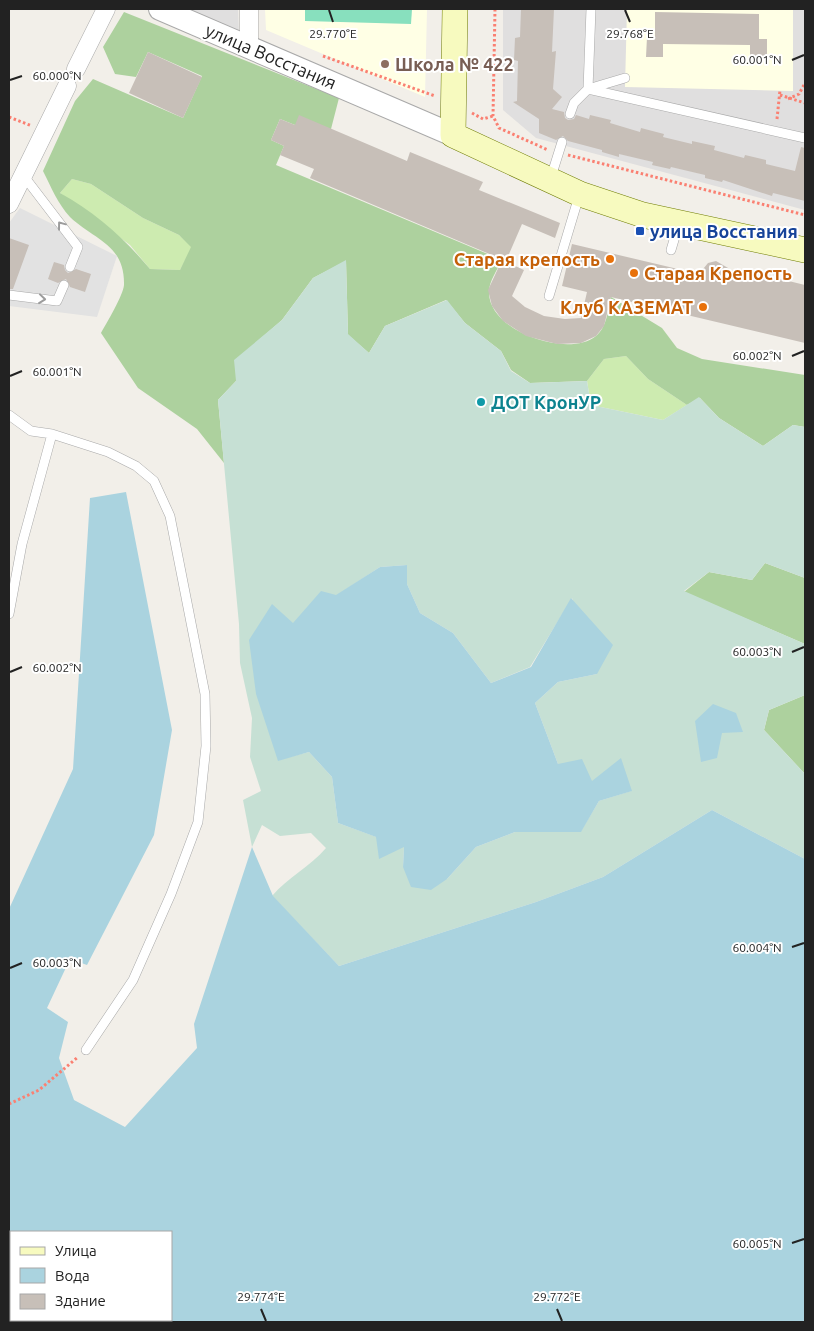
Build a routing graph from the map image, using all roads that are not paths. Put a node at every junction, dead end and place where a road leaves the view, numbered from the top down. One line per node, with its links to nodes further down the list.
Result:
1 (106, 9): 14 (street)
2 (160, 9): 7 (street, улица Восстания)
3 (248, 9): 7 (street)
4 (455, 9): 11 (main road)
5 (470, 9): 11 (main road)
6 (591, 9): 9 (lane)
7 (249, 46): 11 (street, улица Восстания)
8 (625, 78): 9 (lane)
9 (588, 89): 10 (lane); 12 (lane)
10 (570, 114)
11 (460, 138): 15 (main road, улица Восстания)
12 (805, 138)
13 (562, 142): 15 (lane)
14 (23, 175): 17 (street); 21 (lane, one-way to 14)
15 (550, 180): 16 (main road, улица Восстания)
16 (580, 194): 18 (main road, улица Восстания); 24 (lane)
17 (9, 204)
18 (679, 223): 19 (lane); 20 (main road, улица Восстания)
19 (671, 250)
20 (805, 250)
21 (70, 267)
22 (64, 285): 23 (lane, one-way to 22)
23 (9, 295)
24 (549, 296)
25 (9, 415): 26 (lane)
26 (52, 434): 27 (lane); 28 (lane)
27 (9, 614)
28 (86, 1050)

